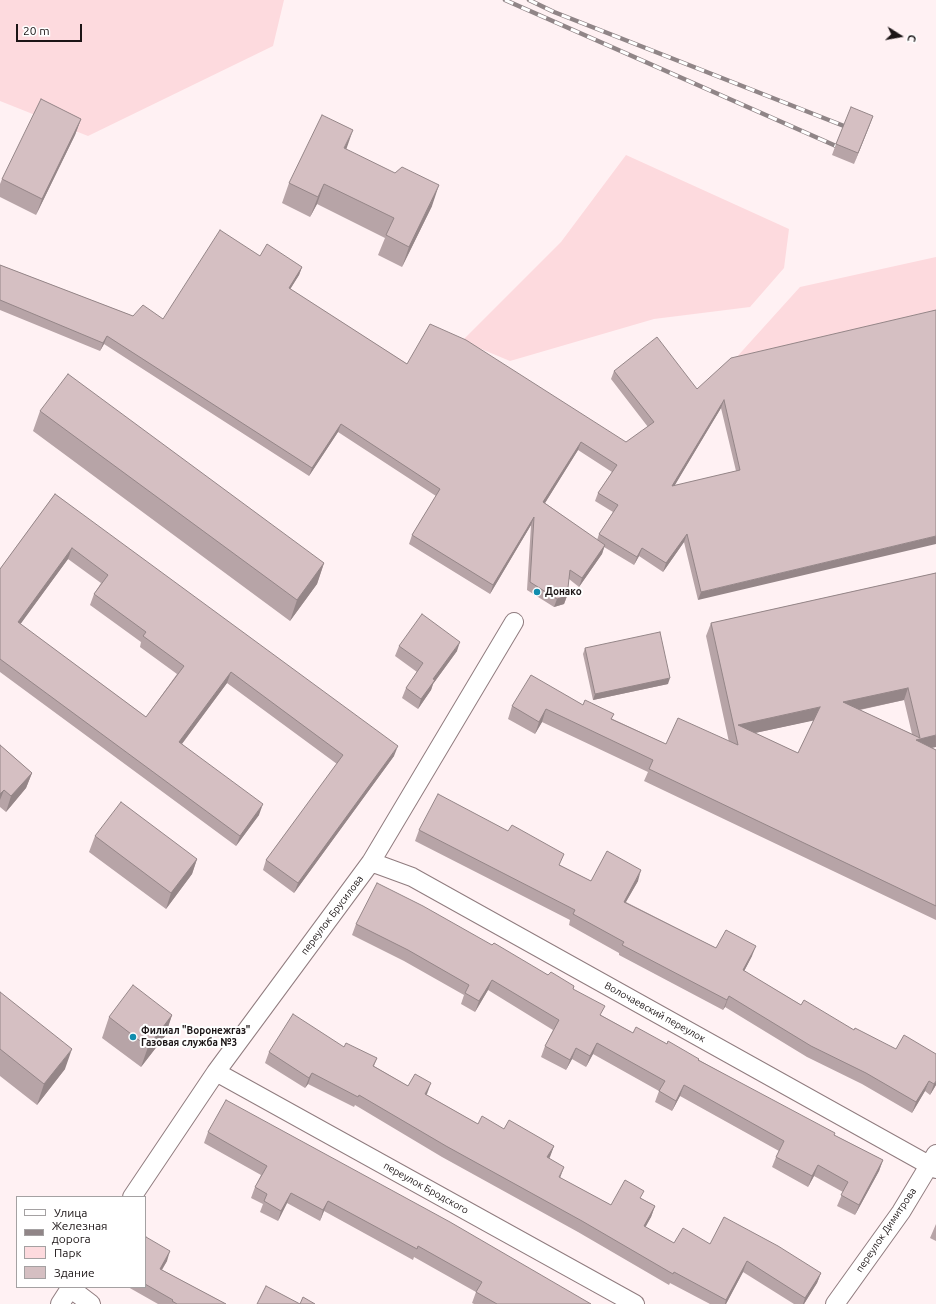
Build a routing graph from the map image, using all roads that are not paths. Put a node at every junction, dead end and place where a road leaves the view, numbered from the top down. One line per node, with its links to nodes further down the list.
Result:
1 (514, 622): 2 (street, переулок Брусилова)
2 (371, 862): 3 (street, переулок Брусилова); 4 (street, Волочаевский переулок)
3 (216, 1072): 5 (street, переулок Брусилова); 9 (street, переулок Бродского)
4 (934, 1163): 10 (street, переулок Димитрова)
5 (133, 1196)
6 (71, 1288): 7 (street); 8 (street)
7 (60, 1304)
8 (90, 1304)
9 (635, 1304)
10 (835, 1304)

